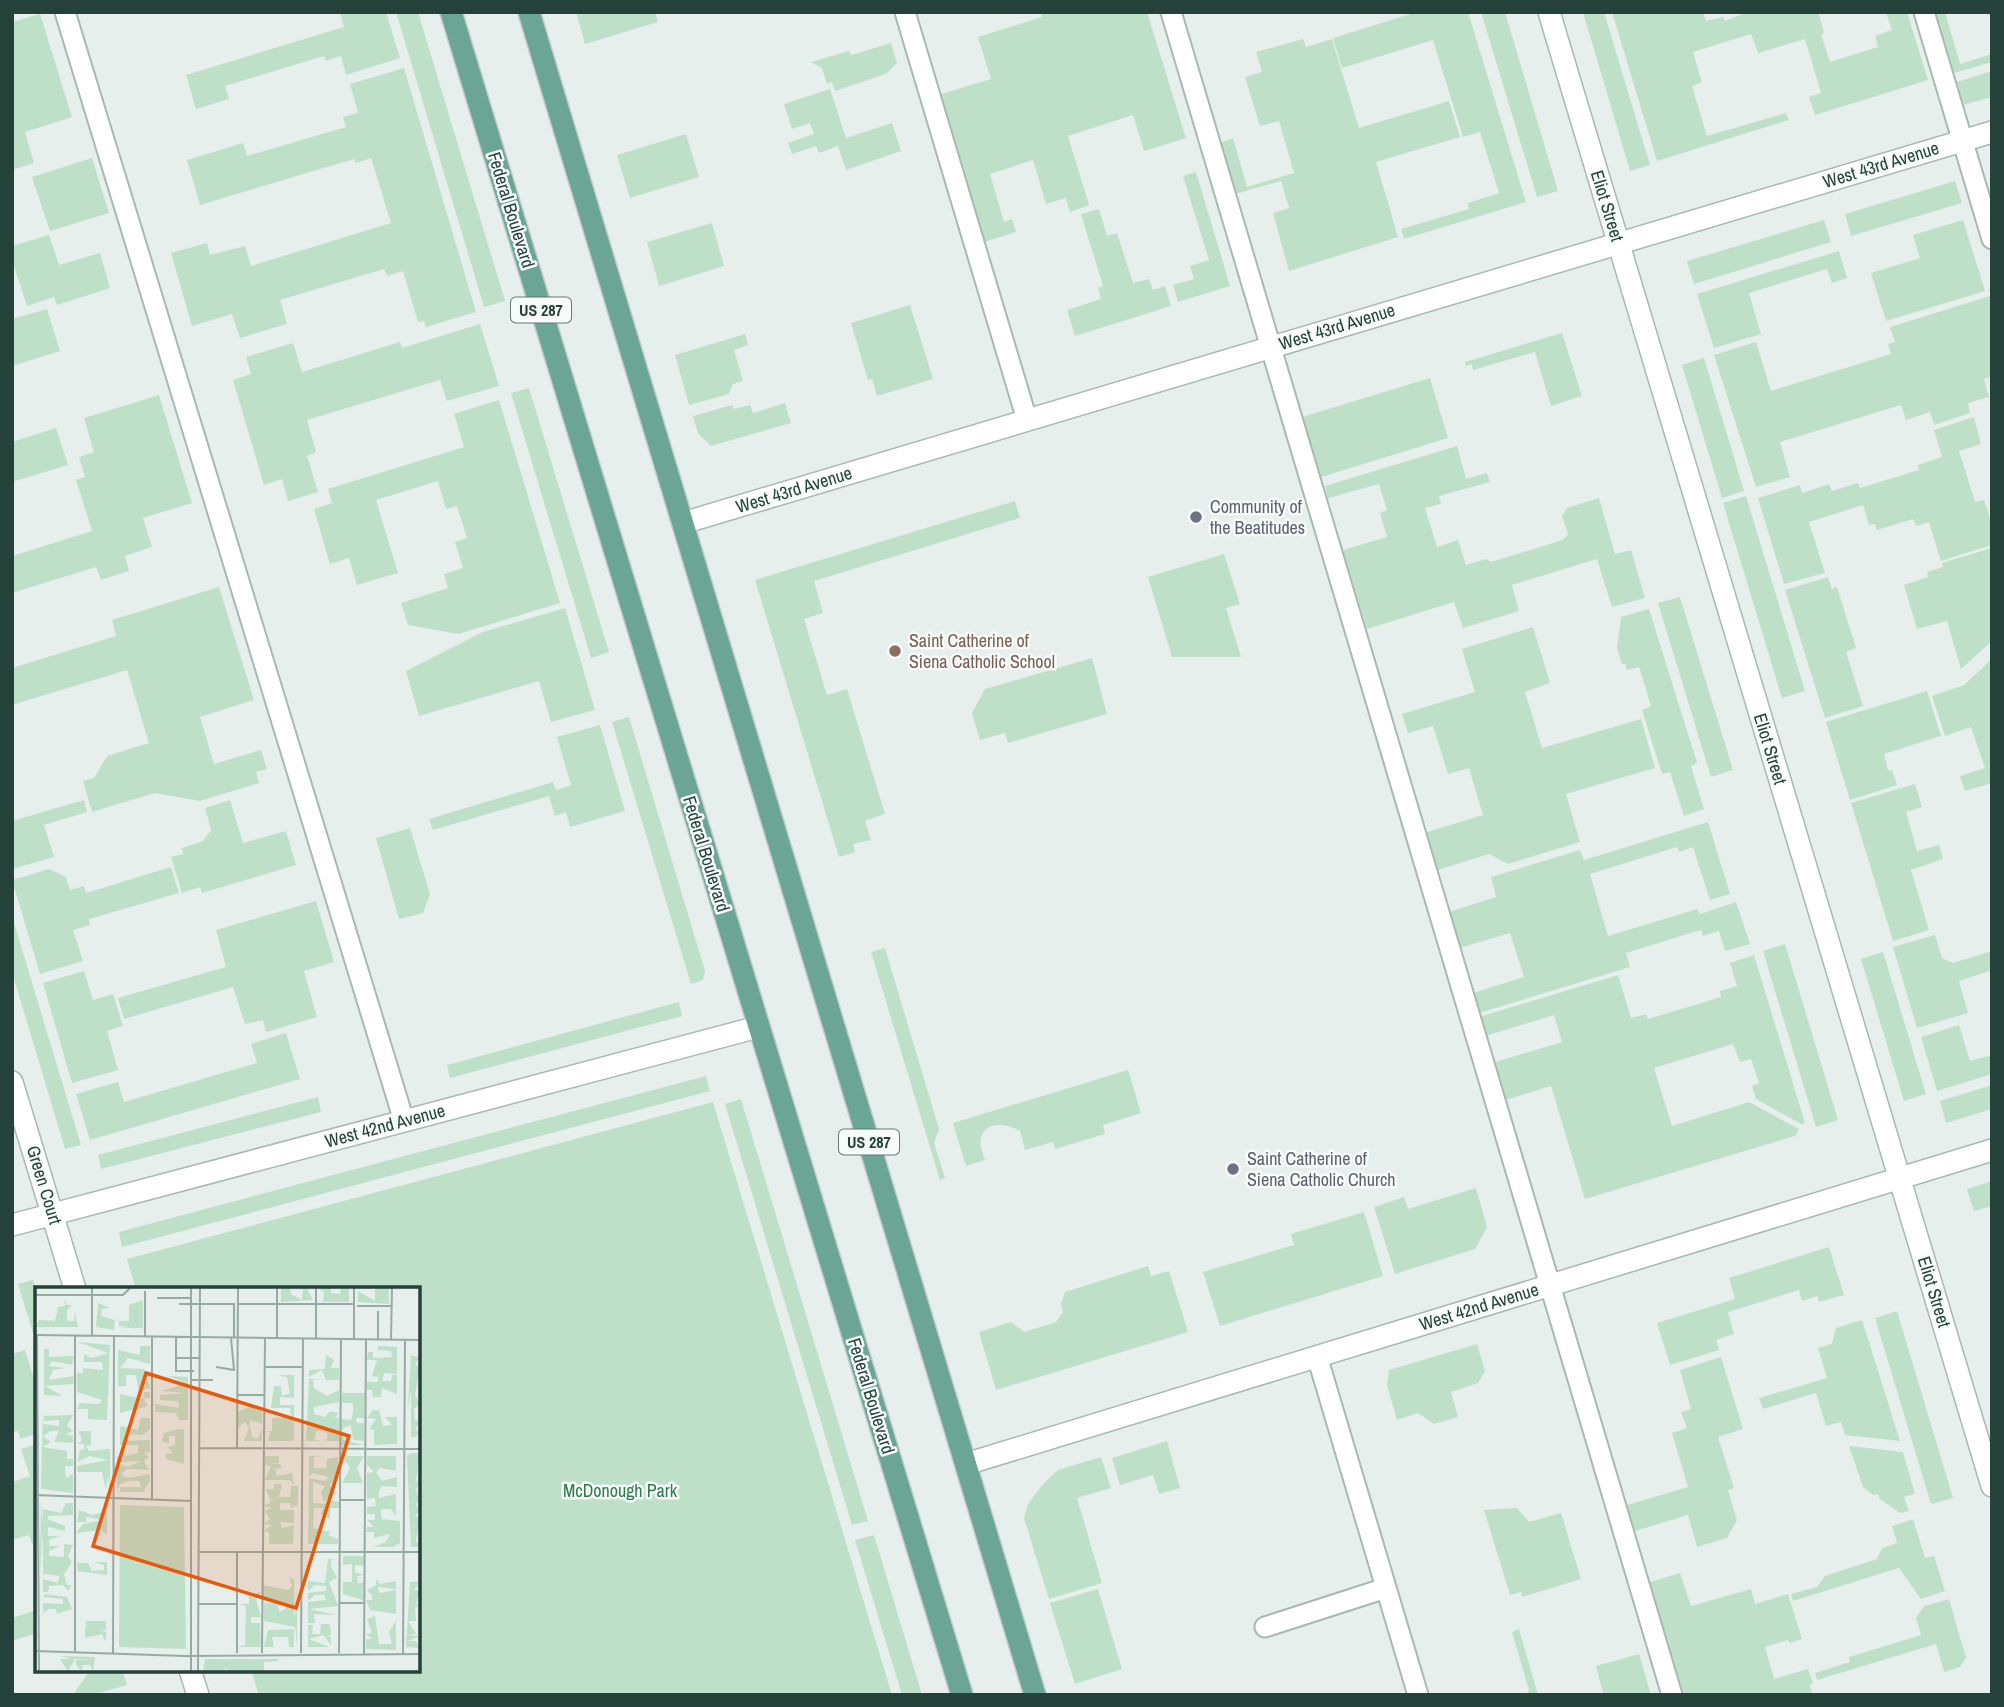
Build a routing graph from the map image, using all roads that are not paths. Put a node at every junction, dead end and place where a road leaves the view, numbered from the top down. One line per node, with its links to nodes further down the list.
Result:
1 (65, 12): 17 (lane)
2 (451, 12): 15 (main road, Federal Boulevard / US 287)
3 (529, 12): 14 (main road, US 287)
4 (905, 12): 13 (lane)
5 (1171, 12): 12 (lane)
6 (1549, 12): 11 (street, Eliot Street)
7 (1924, 12): 9 (lane)
8 (1992, 132): 9 (street, West 43rd Avenue)
9 (1962, 141): 10 (lane); 11 (street, West 43rd Avenue)
10 (1992, 239)
11 (1618, 243): 12 (street, West 43rd Avenue); 19 (street, Eliot Street)
12 (1270, 347): 13 (street, West 43rd Avenue); 22 (lane)
13 (1027, 420): 14 (street, West 43rd Avenue)
14 (683, 523): 25 (main road, US 287)
15 (758, 1027): 17 (street, West 42nd Avenue); 31 (main road, Federal Boulevard / US 287)
16 (12, 1082): 20 (street, Green Court)
17 (404, 1121): 20 (street, West 42nd Avenue)
18 (1992, 1150): 19 (street, West 42nd Avenue)
19 (1899, 1178): 22 (street, West 42nd Avenue); 26 (street, Eliot Street)
20 (52, 1214): 21 (street, West 42nd Avenue); 23 (street, Green Court)
21 (12, 1224)
22 (1550, 1285): 24 (street, West 42nd Avenue); 34 (lane)
23 (74, 1287)
24 (1317, 1356): 25 (street, West 42nd Avenue); 27 (lane)
25 (965, 1464): 32 (main road, US 287)
26 (1992, 1486)
27 (1386, 1588): 28 (lane); 33 (lane)
28 (1265, 1627)
29 (191, 1672): 30 (street)
30 (198, 1695)
31 (961, 1695)
32 (1035, 1695)
33 (1418, 1695)
34 (1672, 1695)

